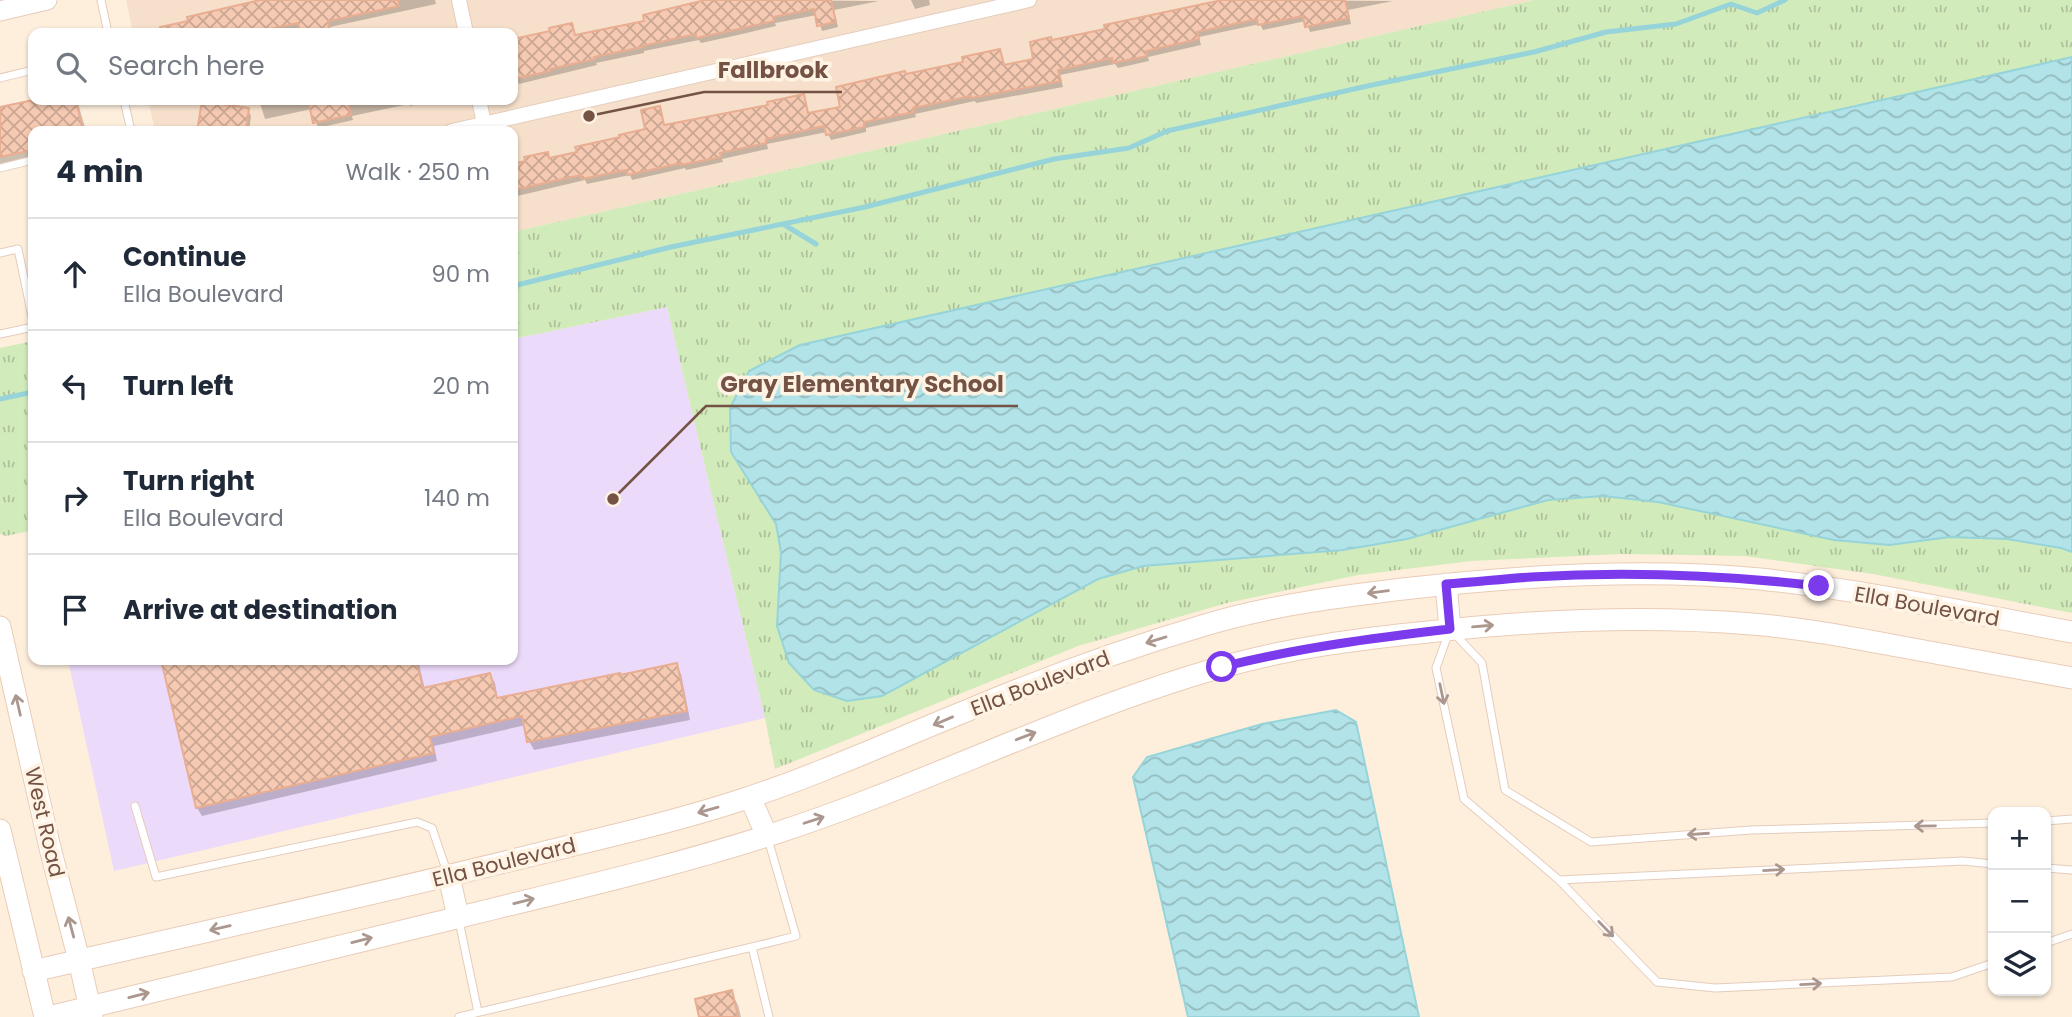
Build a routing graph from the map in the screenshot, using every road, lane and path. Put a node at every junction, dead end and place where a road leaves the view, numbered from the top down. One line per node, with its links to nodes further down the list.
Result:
1 (47, 0): 5 (street)
2 (101, 0): 6 (lane)
3 (459, 0): 7 (street)
4 (1029, 0): 12 (street)
5 (0, 11)
6 (107, 28)
7 (465, 28)
8 (28, 71): 9 (lane)
9 (0, 78)
10 (125, 105): 13 (lane)
11 (481, 105): 12 (street)
12 (484, 123): 14 (street)
13 (130, 126)
14 (472, 126)
15 (28, 161): 16 (lane)
16 (0, 168)
17 (0, 253): 18 (lane)
18 (28, 297)
19 (28, 328): 20 (lane)
20 (0, 334)
21 (1446, 584): 23 (main road); 24 (main road, Ella Boulevard); 26 (main road, Ella Boulevard, one-way to 26)
22 (0, 627): 43 (main road, West Road, one-way to 22)
23 (1450, 629): 25 (main road, Ella Boulevard, one-way to 25); 30 (lane, one-way to 23); 32 (main road, Ella Boulevard, one-way to 23); 38 (lane, one-way to 38)
24 (2072, 632)
25 (2072, 678)
26 (750, 797): 32 (main road); 37 (main road, Ella Boulevard, one-way to 37)
27 (135, 806): 37 (lane)
28 (2072, 819): 29 (lane)
29 (2051, 821)
30 (1988, 824)
31 (0, 830): 33 (main road)
32 (767, 836): 39 (main road, Ella Boulevard, one-way to 32); 42 (lane)
33 (3, 856): 45 (main road)
34 (1988, 864): 38 (lane, one-way to 34)
35 (2051, 868): 36 (lane)
36 (2072, 870)
37 (449, 876): 39 (main road); 43 (main road, Ella Boulevard, one-way to 43)
38 (1559, 880): 44 (lane, one-way to 44)
39 (458, 917): 46 (main road, Ella Boulevard, one-way to 39); 47 (lane)
40 (2072, 933): 41 (lane)
41 (2051, 941)
42 (752, 947): 47 (lane); 50 (lane)
43 (79, 960): 45 (main road, Ella Boulevard); 46 (main road, West Road)
44 (1988, 965)
45 (33, 971): 48 (main road)
46 (91, 1012): 48 (main road, Ella Boulevard)
47 (478, 1012): 49 (lane)
48 (47, 1017)
49 (459, 1017)
50 (769, 1017)

